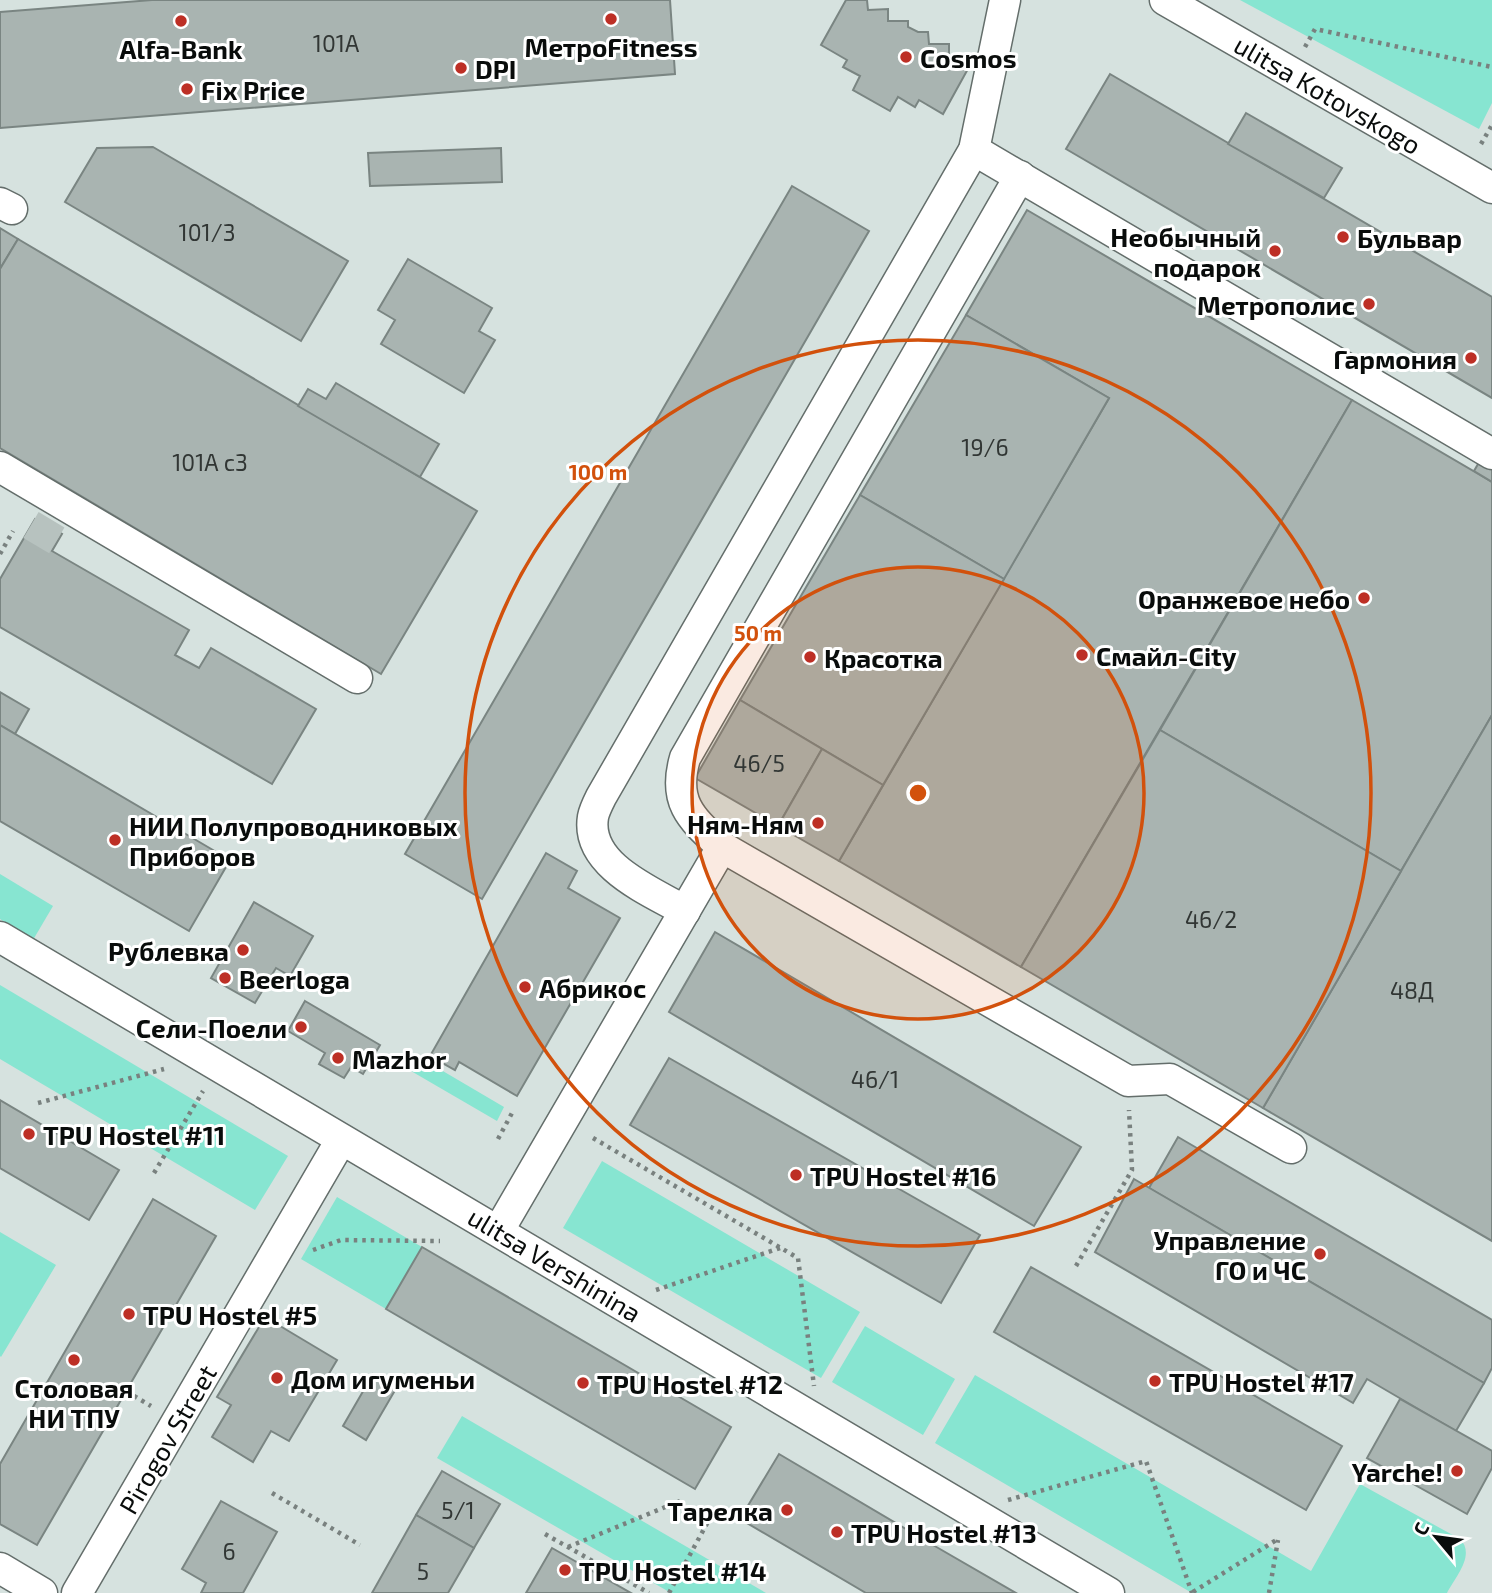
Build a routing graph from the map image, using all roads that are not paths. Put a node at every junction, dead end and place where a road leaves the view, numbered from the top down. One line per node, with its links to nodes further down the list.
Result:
1 (1005, 0): 3 (street)
2 (1164, 0): 5 (street, ulitsa Kotovskogo)
3 (974, 150): 4 (street); 10 (street)
4 (1020, 176): 6 (street); 9 (street)
5 (1492, 188)
6 (1492, 454)
7 (0, 467): 8 (street)
8 (357, 678)
9 (722, 847): 10 (street); 13 (street)
10 (685, 911): 14 (street)
11 (0, 937): 12 (street, ulitsa Vershinina)
12 (341, 1140): 14 (street, ulitsa Vershinina); 17 (street, Pirogov Street)
13 (1291, 1148)
14 (499, 1230): 18 (street, ulitsa Vershinina)
15 (0, 1569): 16 (street)
16 (42, 1593)
17 (77, 1593)
18 (1109, 1593)

